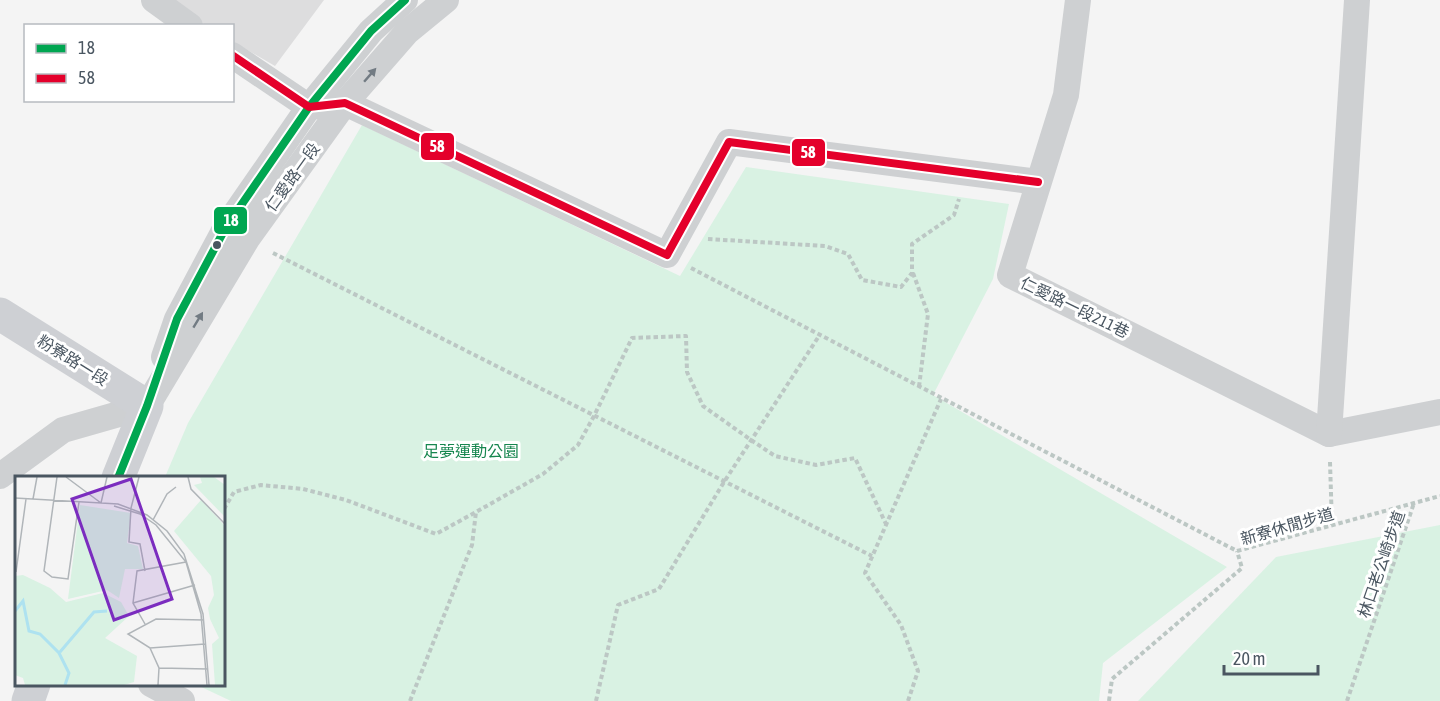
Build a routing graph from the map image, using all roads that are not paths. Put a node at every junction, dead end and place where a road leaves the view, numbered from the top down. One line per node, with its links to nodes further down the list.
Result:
1 (154, 0): 6 (street)
2 (405, 0): 9 (street, 仁愛路一段)
3 (446, 0): 8 (street, 仁愛路一段, one-way to 3)
4 (1078, 0): 10 (street, 仁愛路一段211巷)
5 (1357, 0): 14 (street)
6 (187, 24)
7 (234, 56): 9 (street)
8 (345, 103): 9 (street); 10 (street); 12 (street, 仁愛路一段, one-way to 8)
9 (309, 107): 12 (street, 仁愛路一段)
10 (1038, 182): 14 (street, 仁愛路一段211巷)
11 (0, 314): 12 (main road, 粉寮路一段)
12 (147, 406): 15 (street); 16 (main road, 仁愛路一段)
13 (1440, 412): 14 (street)
14 (1329, 434)
15 (0, 476)
16 (117, 476)
17 (33, 686): 19 (main road)
18 (155, 686): 20 (street)
19 (28, 701)
20 (182, 701)

